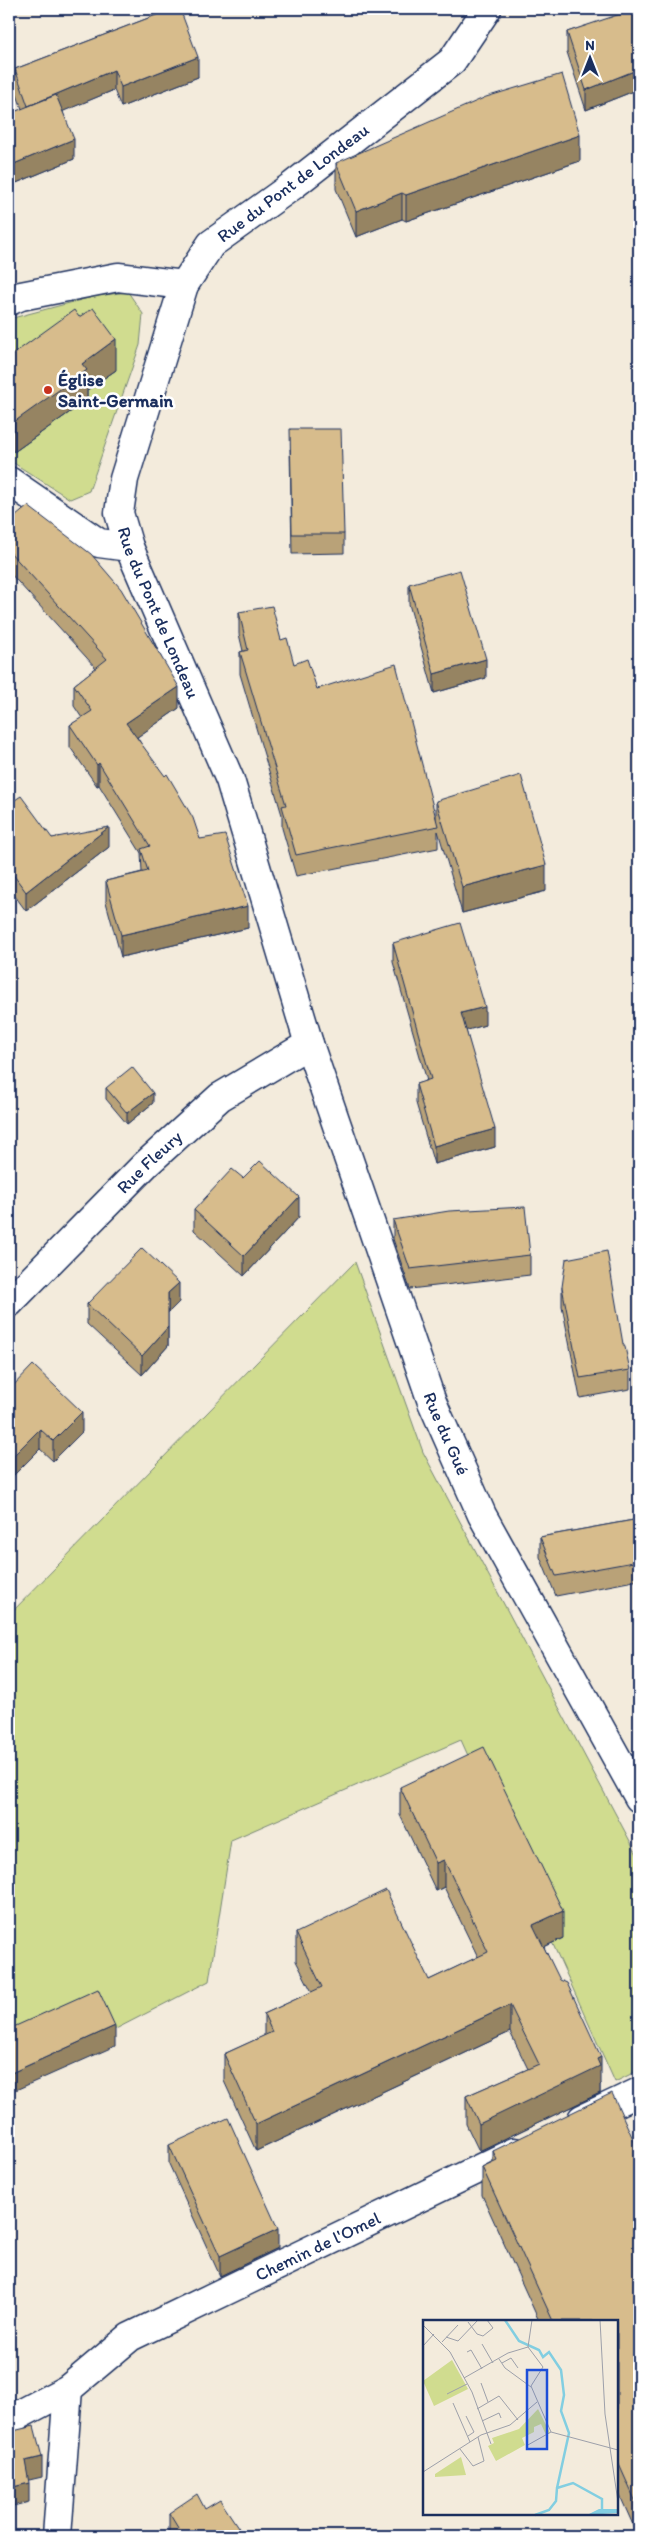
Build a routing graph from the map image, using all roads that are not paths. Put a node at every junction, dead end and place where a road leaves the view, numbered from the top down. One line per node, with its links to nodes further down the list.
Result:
1 (487, 9): 2 (street, Rue du Pont de Londeau)
2 (184, 284): 3 (street); 5 (street, Rue du Pont de Londeau)
3 (9, 302)
4 (9, 481): 5 (street)
5 (128, 547): 6 (street, Rue du Pont de Londeau)
6 (309, 1044): 7 (street, Rue Fleury); 8 (street, Rue du Gué)
7 (9, 1303)
8 (639, 1798)
9 (639, 2092): 10 (street, Chemin de l'Omel)
10 (68, 2389): 11 (street, Chemin de l'Omel); 12 (street)
11 (9, 2420)
12 (57, 2536)

